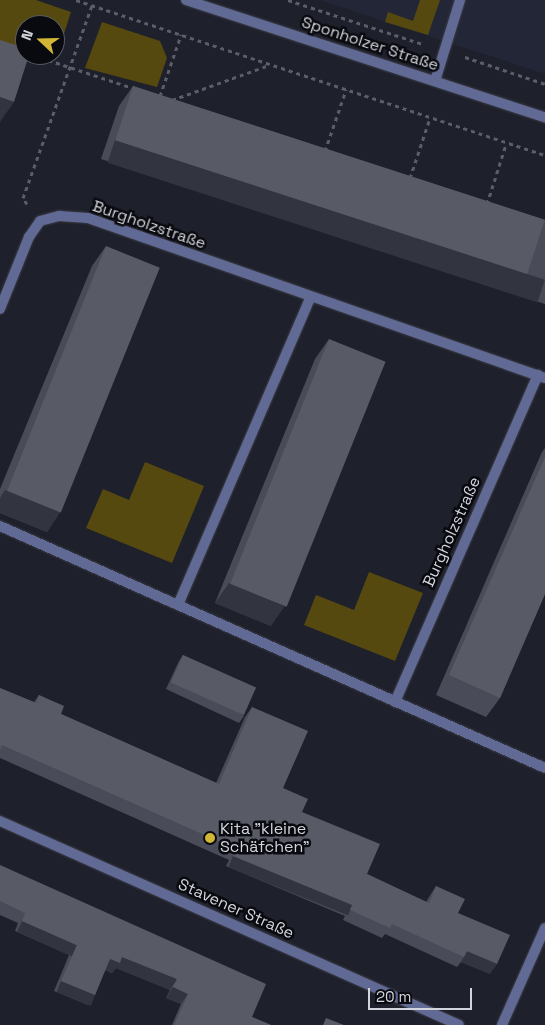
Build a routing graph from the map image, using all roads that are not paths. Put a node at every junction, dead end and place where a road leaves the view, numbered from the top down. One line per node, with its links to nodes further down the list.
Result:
1 (186, 0): 3 (street, Sponholzer Straße)
2 (460, 0): 3 (street)
3 (435, 81): 4 (street, Sponholzer Straße)
4 (545, 117)
5 (310, 298): 6 (street, Burgholzstraße); 7 (street, Burgholzstraße); 9 (street)
6 (0, 309)
7 (542, 376): 10 (street, Burgholzstraße)
8 (0, 526): 9 (street)
9 (178, 605): 10 (street)
10 (395, 702): 11 (street)
11 (545, 768)
12 (0, 821): 14 (street, Stavener Straße)
13 (545, 928): 15 (street)
14 (459, 1025)
15 (502, 1025)

